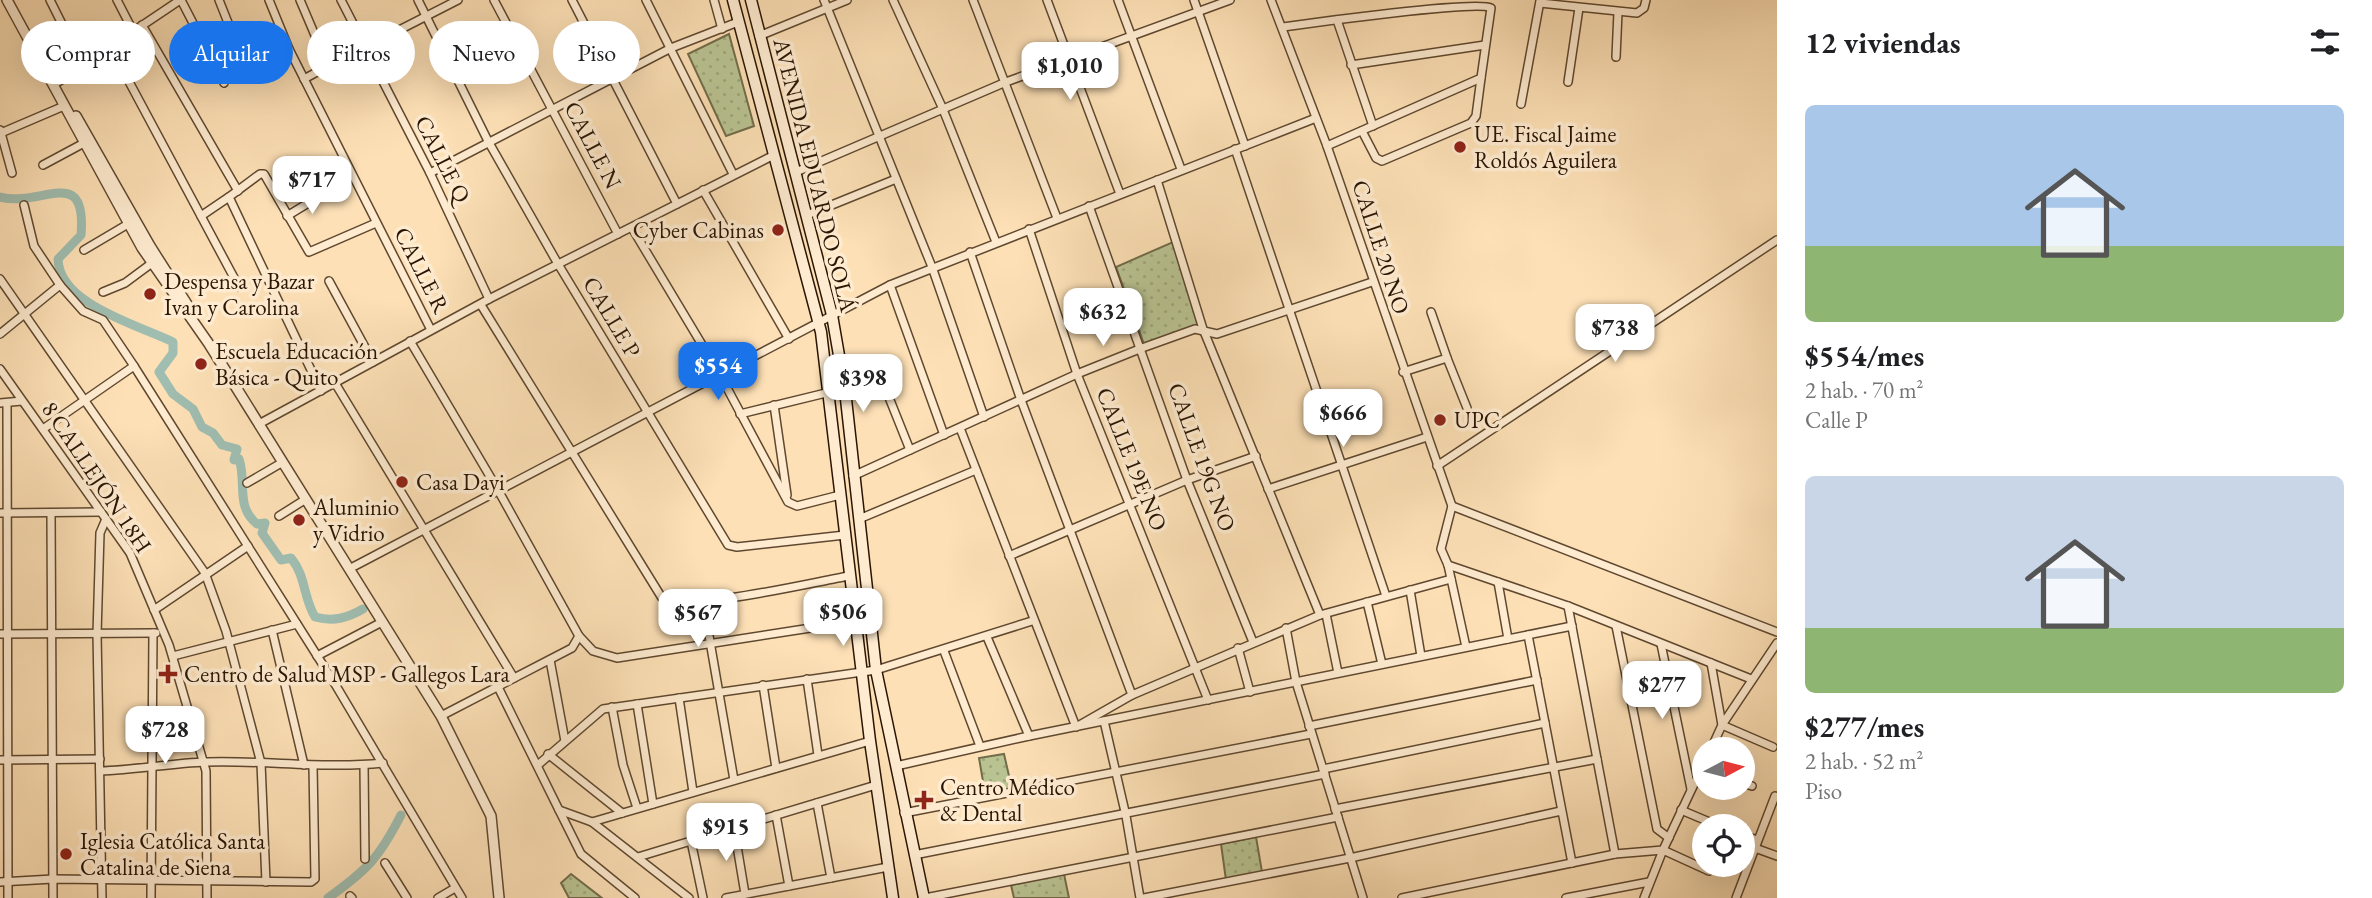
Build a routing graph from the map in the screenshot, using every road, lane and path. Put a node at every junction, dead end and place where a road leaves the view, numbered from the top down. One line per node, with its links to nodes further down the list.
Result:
1 (7, 0): 33 (street)
2 (50, 0): 36 (street)
3 (117, 0): 37 (street)
4 (180, 0): 38 (street); 39 (street)
5 (219, 0): 40 (street)
6 (269, 0): 41 (street, CALLE R)
7 (300, 0): 59 (street)
8 (341, 0): 42 (street, CALLE Q)
9 (418, 0): 32 (street, CALLE P)
10 (458, 0): 32 (street)
11 (494, 0): 70 (street, CALLE N)
12 (572, 0): 43 (street)
13 (646, 0): 52 (street)
14 (714, 0): 47 (street)
15 (733, 0): 45 (main road, AVENIDA EDUARDO SOLÁ)
16 (751, 0): 49 (main road, AVENIDA EDUARDO SOLÁ)
17 (847, 0): 27 (street)
18 (893, 0): 69 (street)
19 (973, 0): 60 (street)
20 (1047, 0): 55 (street)
21 (1118, 0): 48 (street)
22 (1194, 0): 30 (street)
23 (1230, 0): 30 (street)
24 (1271, 0): 46 (street, CALLE 20 NO)
25 (1646, 0): 31 (street)
26 (1540, 2): 29 (street); 67 (street)
27 (825, 4): 49 (street); 75 (street)
28 (1438, 4): 34 (street); 50 (street)
29 (1579, 8): 31 (street); 61 (street)
30 (1198, 11): 48 (street); 78 (street)
31 (1618, 12): 54 (street)
32 (426, 16): 44 (street); 76 (street, CALLE P)
33 (18, 19): 35 (street); 68 (street)
34 (1337, 20): 46 (street); 57 (street)
35 (21, 21)
36 (60, 21)
37 (129, 21)
38 (148, 21)
39 (191, 21)
40 (227, 21)
41 (278, 21)
42 (351, 21)
43 (583, 21)
44 (415, 22)
45 (738, 22): 47 (street); 81 (main road, AVENIDA EDUARDO SOLÁ)
46 (1283, 27): 71 (street, CALLE 20 NO)
47 (722, 29): 52 (street)
48 (1130, 35): 55 (street); 83 (street)
49 (760, 36): 84 (main road, AVENIDA EDUARDO SOLÁ)
50 (1485, 45): 57 (street); 58 (street)
51 (155, 47): 92 (street)
52 (671, 48): 56 (street); 87 (street)
53 (293, 57): 59 (street, CALLE R)
54 (1616, 57)
55 (1068, 58): 60 (street); 94 (street)
56 (640, 64)
57 (1351, 65): 72 (street)
58 (1481, 78): 72 (street); 73 (street)
59 (304, 79): 103 (street, CALLE R)
60 (1006, 82): 69 (street); 102 (street)
61 (1568, 82)
62 (59, 84): 90 (street)
63 (130, 84): 100 (street)
64 (383, 84): 86 (street, CALLE Q)
65 (601, 84): 70 (street)
66 (616, 84): 96 (street)
67 (1521, 104)
68 (64, 106): 74 (street); 77 (street)
69 (942, 107): 75 (street); 108 (street)
70 (552, 108): 76 (street); 107 (street, CALLE N)
71 (1315, 118): 78 (street); 79 (street, CALLE 20 NO)
72 (1373, 126): 73 (street)
73 (1362, 131): 79 (street)
74 (1, 132): 85 (street)
75 (878, 135): 84 (street); 88 (street)
76 (488, 141): 86 (street); 113 (street, CALLE P)
77 (84, 143): 82 (street); 90 (street)
78 (1245, 146): 80 (street)
79 (1327, 146): 117 (street, CALLE 20 NO)
80 (1235, 149): 83 (street); 124 (street)
81 (774, 155): 87 (street); 128 (main road, AVENIDA EDUARDO SOLÁ)
82 (43, 165)
83 (1181, 169): 89 (street)
84 (796, 172): 99 (main road, AVENIDA EDUARDO SOLÁ)
85 (12, 173)
86 (430, 173): 122 (street, CALLE Q)
87 (733, 174): 91 (street)
88 (896, 180): 99 (street); 114 (street)
89 (1157, 180): 94 (street); 129 (street)
90 (111, 182): 104 (street); 134 (street)
91 (703, 190): 96 (street); 132 (street)
92 (238, 191): 95 (street); 101 (street)
93 (323, 194): 101 (street)
94 (1120, 194): 98 (street)
95 (229, 197): 100 (street); 145 (street)
96 (677, 204): 105 (street)
97 (24, 205): 118 (street)
98 (1089, 206): 102 (street); 135 (street, CALLE 19G NO)
99 (807, 215): 127 (main road, AVENIDA EDUARDO SOLÁ)
100 (201, 216): 120 (street)
101 (287, 216): 103 (street)
102 (1057, 218): 106 (street)
103 (376, 223): 130 (street, CALLE R)
104 (128, 224): 110 (street); 112 (street)
105 (632, 228): 107 (street); 141 (street)
106 (1030, 229): 108 (street); 142 (street, CALLE 19E NO)
107 (618, 234): 113 (street)
108 (996, 242): 111 (street)
109 (1776, 244): 166 (street)
110 (84, 250)
111 (970, 252): 114 (street); 148 (street)
112 (152, 263): 121 (street); 134 (street)
113 (558, 264): 122 (street); 153 (street, CALLE P)
114 (932, 267): 119 (street); 155 (street)
115 (0, 279): 126 (street)
116 (329, 281): 137 (street)
117 (1372, 282): 124 (street); 140 (street, CALLE 20 NO)
118 (60, 285): 126 (street); 138 (street)
119 (890, 285): 127 (street); 159 (street)
120 (239, 287)
121 (103, 292)
122 (489, 299): 123 (street)
123 (481, 305): 130 (street); 162 (street)
124 (1287, 308): 129 (street); 165 (street)
125 (1431, 312): 136 (street)
126 (25, 315): 131 (street); 147 (street)
127 (832, 315): 128 (street); 144 (main road, AVENIDA EDUARDO SOLÁ)
128 (819, 322): 132 (street); 146 (main road, AVENIDA EDUARDO SOLÁ)
129 (1203, 329): 135 (street); 163 (street)
130 (431, 330): 133 (street)
131 (0, 334)
132 (789, 339): 141 (street)
133 (410, 341): 137 (street); 172 (street)
134 (209, 344): 156 (street)
135 (1142, 348): 142 (street); 169 (street, CALLE 19G NO)
136 (1447, 358): 140 (street); 152 (street)
137 (373, 362): 143 (street)
138 (134, 366): 147 (street); 186 (street)
139 (0, 370): 149 (street, 8 CALLEJÓN 18H)
140 (1403, 372): 160 (street, CALLE 20 NO)
141 (719, 373): 153 (street); 154 (street)
142 (1077, 374): 148 (street); 176 (street, CALLE 19E NO)
143 (335, 383): 145 (street); 183 (street)
144 (845, 390): 161 (street); 168 (main road, AVENIDA EDUARDO SOLÁ)
145 (321, 391): 156 (street)
146 (830, 392): 151 (street); 173 (main road, AVENIDA EDUARDO SOLÁ)
147 (84, 399): 158 (street); 190 (street)
148 (1021, 400): 155 (street); 184 (street)
149 (22, 401): 150 (street); 158 (street, 8 CALLEJÓN 18H)
150 (4, 403): 178 (street)
151 (774, 405): 154 (street); 175 (street)
152 (1467, 408)
153 (647, 411): 162 (street); 185 (street, CALLE P)
154 (740, 414): 175 (street)
155 (984, 417): 157 (street)
156 (259, 424): 164 (street)
157 (960, 428): 159 (street); 167 (street)
158 (44, 429): 180 (street, 8 CALLEJÓN 18H)
159 (944, 435): 161 (street)
160 (1427, 437): 165 (street); 166 (street, CALLE 20 NO)
161 (910, 450): 168 (street)
162 (570, 452): 172 (street); 196 (street)
163 (1256, 456): 169 (street); 171 (street)
164 (283, 462): 170 (street); 174 (street)
165 (1340, 464): 171 (street); 195 (street)
166 (1437, 466): 177 (street, CALLE 20 NO)
167 (976, 470): 182 (street); 187 (street)
168 (853, 476): 182 (main road, AVENIDA EDUARDO SOLÁ)
169 (1187, 480): 176 (street); 220 (street, CALLE 19G NO)
170 (247, 483)
171 (1268, 489): 200 (street)
172 (498, 490): 183 (street); 216 (street)
173 (840, 495): 175 (street); 185 (main road, AVENIDA EDUARDO SOLÁ)
174 (306, 499): 181 (street); 189 (street)
175 (788, 502)
176 (1129, 505): 184 (street); 233 (street, CALLE 19E NO)
177 (1452, 506): 188 (street); 209 (street)
178 (3, 513): 179 (street); 212 (street)
179 (51, 513): 180 (street); 213 (street)
180 (103, 515): 199 (street, 8 CALLEJÓN 18H); 214 (street)
181 (279, 516)
182 (859, 519): 234 (main road, AVENIDA EDUARDO SOLÁ)
183 (423, 530): 189 (street); 237 (street)
184 (1069, 530): 187 (street); 246 (street)
185 (845, 535): 191 (main road, AVENIDA EDUARDO SOLÁ)
186 (248, 546): 190 (street); 204 (street)
187 (1009, 556): 202 (street)
188 (1448, 565): 192 (street); 193 (street)
189 (349, 569): 203 (street)
190 (205, 573): 199 (street); 219 (street)
191 (849, 576): 196 (street); 201 (main road, AVENIDA EDUARDO SOLÁ)
192 (1451, 579): 194 (street); 224 (street)
193 (1498, 582): 198 (street); 218 (street)
194 (1410, 590): 195 (street); 229 (street)
195 (1386, 596): 197 (street)
196 (703, 601): 221 (street)
197 (1367, 602): 200 (street); 232 (street)
198 (1568, 606): 205 (street); 206 (street)
199 (154, 610): 211 (street, 8 CALLEJÓN 18H)
200 (1323, 615): 207 (street); 236 (street)
201 (856, 621): 221 (street); 235 (main road, AVENIDA EDUARDO SOLÁ)
202 (1032, 621): 217 (street); 255 (street)
203 (382, 622): 228 (street); 251 (street)
204 (297, 624): 208 (street); 228 (street)
205 (1572, 626): 215 (street); 267 (street)
206 (1616, 626): 222 (street); 302 (street)
207 (1286, 628): 220 (street); 241 (street)
208 (272, 630): 219 (street); 273 (street)
209 (1777, 632)
210 (153, 633): 211 (street); 214 (street); 279 (street)
211 (164, 633): 227 (street, 8 CALLEJÓN 18H)
212 (4, 634): 213 (street); 268 (street)
213 (52, 634): 214 (street); 266 (street)
214 (97, 634): 265 (street)
215 (1528, 635): 218 (street); 240 (street)
216 (579, 636): 221 (street); 230 (street)
217 (987, 637): 226 (street); 257 (street)
218 (1508, 639): 224 (street)
219 (229, 641): 227 (street); 270 (street)
220 (1253, 642): 225 (street)
221 (711, 644): 244 (street)
222 (1661, 644): 231 (street); 285 (street)
223 (1776, 646): 238 (street)
224 (1465, 647): 229 (street)
225 (1238, 648): 233 (street); 245 (street)
226 (944, 651): 234 (street); 261 (street)
227 (173, 656): 269 (street, 8 CALLEJÓN 18H)
228 (317, 656): 271 (street)
229 (1421, 656): 232 (street)
230 (550, 660): 237 (street); 259 (street)
231 (1711, 663): 238 (street); 254 (street)
232 (1382, 664): 236 (street)
233 (1195, 667): 246 (street); 248 (street, CALLE 19E NO)
234 (876, 670): 235 (street); 276 (main road, AVENIDA EDUARDO SOLÁ)
235 (861, 672): 239 (street); 260 (main road, AVENIDA EDUARDO SOLÁ)
236 (1338, 673): 241 (street)
237 (514, 678): 242 (street)
238 (1751, 679): 254 (street)
239 (807, 680): 243 (street); 264 (street)
240 (1536, 680): 253 (street); 256 (street)
241 (1296, 682): 245 (street); 256 (street)
242 (498, 685): 251 (street); 272 (street)
243 (763, 685): 244 (street); 278 (street)
244 (720, 692): 247 (street); 283 (street)
245 (1250, 692): 248 (street)
246 (1132, 695): 255 (street)
247 (679, 698): 249 (street); 286 (street)
248 (1208, 700): 252 (street)
249 (637, 704): 250 (street); 289 (street)
250 (612, 707): 259 (street); 290 (street)
251 (441, 716): 337 (street)
252 (1104, 720): 255 (street); 282 (street)
253 (1545, 723): 277 (street); 281 (street)
254 (1722, 725): 258 (street); 262 (street)
255 (1076, 727): 257 (street)
256 (1310, 730): 281 (street); 282 (street)
257 (1029, 736): 261 (street)
258 (1716, 737)
259 (565, 740): 263 (street)
260 (870, 741): 264 (street); 284 (main road, AVENIDA EDUARDO SOLÁ)
261 (980, 746): 276 (street)
262 (1773, 747)
263 (548, 754): 272 (street); 294 (street)
264 (818, 755): 278 (street)
265 (100, 758): 266 (street); 280 (street)
266 (52, 759): 268 (street); 318 (street)
267 (1597, 759): 277 (street); 306 (street)
268 (4, 760): 321 (street)
269 (205, 762): 270 (street); 279 (street); 320 (street, 8 CALLEJÓN 18H)
270 (261, 763): 273 (street); 323 (street)
271 (383, 763): 274 (street); 326 (street)
272 (539, 764): 291 (street)
273 (303, 765): 275 (street)
274 (363, 765): 275 (street); 312 (street)
275 (313, 766): 323 (street)
276 (896, 766): 295 (main road, AVENIDA EDUARDO SOLÁ)
277 (1553, 767): 293 (street); 296 (street)
278 (776, 768): 283 (street)
279 (151, 769): 280 (street); 322 (street)
280 (100, 771): 319 (street)
281 (1324, 772): 296 (street); 299 (street)
282 (1116, 774): 295 (street); 299 (street)
283 (734, 780): 286 (street)
284 (876, 785): 288 (street); 316 (main road, AVENIDA EDUARDO SOLÁ)
285 (1691, 789): 292 (street)
286 (692, 792): 289 (street)
287 (1777, 801): 304 (street)
288 (817, 803): 297 (street); 317 (street)
289 (653, 804): 290 (street)
290 (637, 808): 294 (street)
291 (559, 810): 300 (street); 338 (street)
292 (1681, 810): 298 (street); 302 (street)
293 (1561, 811): 311 (street); 314 (street)
294 (622, 813): 300 (street)
295 (904, 813): 307 (main road, AVENIDA EDUARDO SOLÁ)
296 (1336, 813): 310 (street); 311 (street)
297 (776, 815): 301 (street); 325 (street)
298 (1692, 815)
299 (1126, 816): 307 (street); 310 (street)
300 (592, 822): 309 (street)
301 (734, 828): 303 (street); 327 (street)
302 (1668, 838): 305 (street)
303 (691, 841): 309 (street); 340 (street)
304 (1756, 844): 308 (street); 349 (street)
305 (1663, 850): 306 (street); 315 (street); 324 (street)
306 (1615, 854): 314 (street)
307 (914, 855): 343 (main road, AVENIDA EDUARDO SOLÁ)
308 (1777, 856)
309 (638, 857): 339 (street)
310 (1134, 857): 343 (street); 344 (street)
311 (1350, 858): 344 (street); 345 (street)
312 (365, 859)
313 (385, 863): 334 (street)
314 (1572, 863): 346 (street)
315 (1692, 863)
316 (888, 867): 317 (street); 342 (main road, AVENIDA EDUARDO SOLÁ)
317 (831, 878): 325 (street)
318 (53, 879): 319 (street); 321 (street); 330 (street)
319 (102, 880): 322 (street); 331 (street)
320 (207, 880): 322 (street); 323 (street); 333 (street, 8 CALLEJÓN 18H)
321 (4, 881): 329 (street)
322 (152, 882): 332 (street)
323 (266, 882)
324 (1649, 882): 328 (street); 347 (street)
325 (789, 886): 327 (street)
326 (455, 888): 335 (street); 336 (street)
327 (745, 894): 341 (street)
328 (1645, 896): 348 (street)
329 (8, 898)
330 (53, 898)
331 (102, 898)
332 (151, 898)
333 (206, 898)
334 (407, 898)
335 (438, 898)
336 (462, 898)
337 (499, 898)
338 (635, 898)
339 (689, 898)
340 (703, 898)
341 (726, 898)
342 (893, 898)
343 (925, 898)
344 (1142, 898)
345 (1363, 898)
346 (1402, 898)
347 (1566, 898)
348 (1656, 898)
349 (1736, 898)

